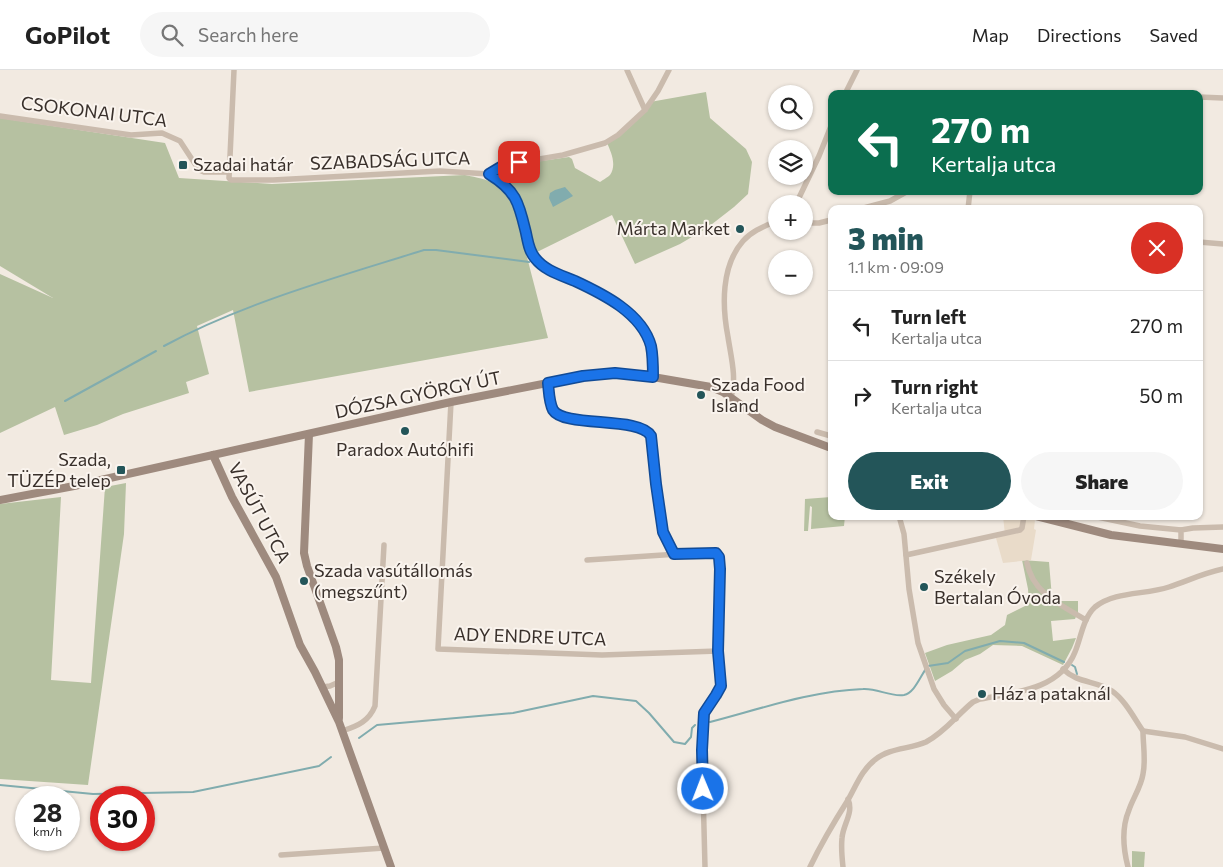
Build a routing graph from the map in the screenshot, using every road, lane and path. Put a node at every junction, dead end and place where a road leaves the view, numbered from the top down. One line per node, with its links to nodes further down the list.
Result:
1 (234, 70): 11 (street)
2 (627, 70): 8 (street)
3 (669, 70): 8 (street, SZABADSÁG UTCA)
4 (857, 70): 5 (street)
5 (847, 90)
6 (1203, 97): 7 (street)
7 (1223, 98)
8 (645, 110): 12 (street, SZABADSÁG UTCA)
9 (0, 116): 11 (street, CSOKONAI UTCA)
10 (828, 134): 13 (street)
11 (228, 172): 12 (street, SZABADSÁG UTCA)
12 (489, 174): 21 (street)
13 (800, 195)
14 (901, 195): 15 (street)
15 (875, 205)
16 (828, 221): 17 (street)
17 (813, 223)
18 (768, 225): 23 (street)
19 (1203, 242): 20 (street)
20 (1223, 244)
21 (653, 377): 22 (main road, DÓZSA GYÖRGY ÚT); 23 (main road, DÓZSA GYÖRGY ÚT)
22 (548, 383): 24 (main road, DÓZSA GYÖRGY ÚT); 40 (street)
23 (731, 398): 28 (main road, DÓZSA GYÖRGY ÚT)
24 (451, 402): 26 (main road, DÓZSA GYÖRGY ÚT); 46 (street, ADY ENDRE UTCA)
25 (817, 432): 27 (street)
26 (309, 434): 29 (main road, DÓZSA GYÖRGY ÚT); 48 (main road)
27 (828, 435)
28 (828, 447)
29 (213, 455): 30 (main road, DÓZSA GYÖRGY ÚT); 49 (main road, VASÚT UTCA)
30 (0, 500)
31 (900, 520): 41 (street)
32 (1023, 520): 41 (street)
33 (1052, 520): 38 (main road)
34 (1112, 520): 36 (street)
35 (1223, 527): 36 (street)
36 (1181, 530): 38 (street)
37 (384, 544): 52 (street)
38 (1181, 544): 39 (main road)
39 (1223, 549)
40 (674, 554): 42 (street); 46 (street)
41 (906, 554): 50 (street)
42 (587, 560)
43 (1027, 563): 45 (street)
44 (1223, 569): 45 (street)
45 (1086, 620): 47 (street)
46 (718, 651): 59 (street)
47 (1063, 670): 50 (street); 53 (street)
48 (339, 682): 49 (street); 51 (main road)
49 (322, 687): 51 (main road, VASÚT UTCA)
50 (956, 719): 55 (street)
51 (339, 722): 52 (main road)
52 (342, 731): 56 (main road)
53 (1143, 731): 54 (street); 62 (street)
54 (1223, 748)
55 (848, 799): 60 (street); 61 (street)
56 (384, 848): 57 (street); 58 (main road)
57 (281, 855)
58 (391, 867)
59 (705, 867)
60 (810, 867)
61 (843, 867)
62 (1128, 867)

